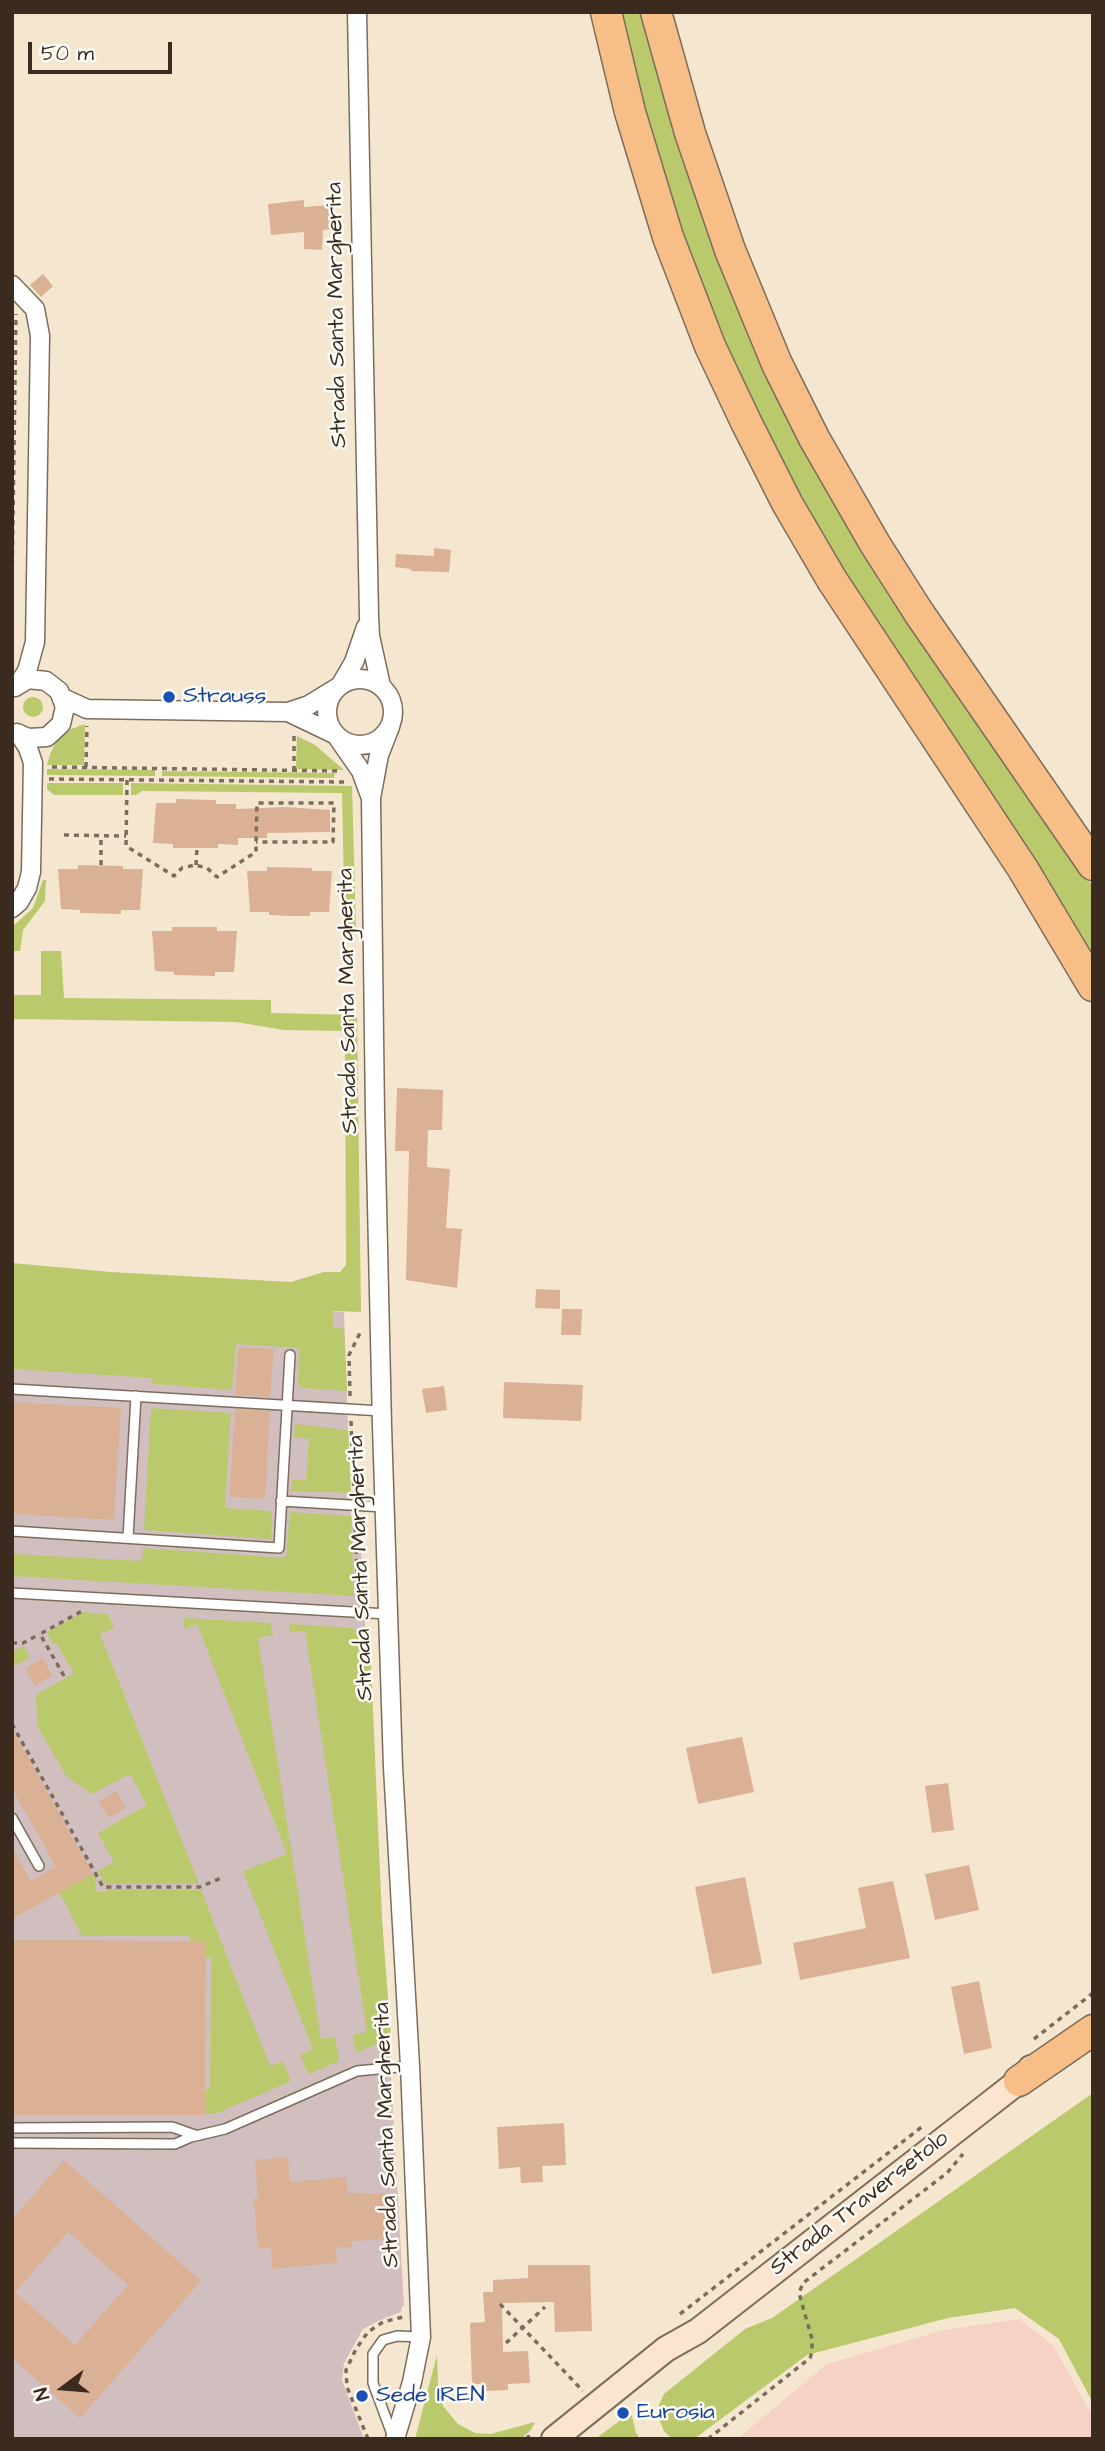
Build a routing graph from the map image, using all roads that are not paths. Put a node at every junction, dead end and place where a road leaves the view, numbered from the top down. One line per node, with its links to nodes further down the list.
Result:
1 (357, 12): 5 (street, Strada Santa Margherita)
2 (606, 12): 23 (highway)
3 (656, 12): 21 (highway)
4 (12, 285): 6 (street)
5 (369, 616): 9 (street, Strada Santa Margherita); 10 (street, Strada Santa Margherita)
6 (35, 642): 7 (street); 8 (street)
7 (46, 681): 8 (street); 11 (street)
8 (16, 686)
9 (340, 686): 10 (street); 12 (street); 17 (street, Strada Santa Margherita)
10 (381, 686): 15 (street, Strada Santa Margherita)
11 (63, 698): 13 (street); 14 (street)
12 (288, 712): 13 (street); 17 (street)
13 (87, 717): 14 (street)
14 (61, 724): 18 (street)
15 (390, 727): 17 (street); 20 (street, Strada Santa Margherita)
16 (15, 731): 18 (street); 19 (street)
17 (336, 735): 20 (street, Strada Santa Margherita)
18 (47, 737): 19 (street)
19 (37, 773): 22 (street)
20 (371, 798): 28 (street, Strada Santa Margherita)
21 (1093, 865)
22 (12, 908)
23 (1093, 986)
24 (290, 1355): 27 (lane)
25 (12, 1389): 26 (lane)
26 (136, 1396): 27 (lane); 32 (lane)
27 (287, 1405): 28 (lane); 29 (lane)
28 (382, 1411): 30 (street, Strada Santa Margherita)
29 (281, 1501): 30 (lane); 32 (lane)
30 (384, 1507): 34 (street, Strada Santa Margherita)
31 (12, 1531): 32 (lane)
32 (128, 1538)
33 (12, 1592): 34 (lane)
34 (388, 1615): 40 (street, Strada Santa Margherita)
35 (12, 1818): 36 (lane)
36 (39, 1866)
37 (1093, 2015): 39 (main road, Strada Traversetolo)
38 (1093, 2030): 41 (highway)
39 (1051, 2045): 41 (main road, Strada Traversetolo); 46 (main road, Strada Traversetolo)
40 (410, 2066): 43 (lane); 45 (street, Strada Santa Margherita)
41 (1018, 2081): 46 (main road, Strada Traversetolo)
42 (12, 2128): 43 (lane)
43 (197, 2136): 44 (lane)
44 (12, 2143)
45 (421, 2337): 47 (street, Strada Santa Margherita); 47 (lane, Strada Santa Margherita)
46 (661, 2353): 48 (main road, Strada Traversetolo)
47 (394, 2439)
48 (554, 2439)

